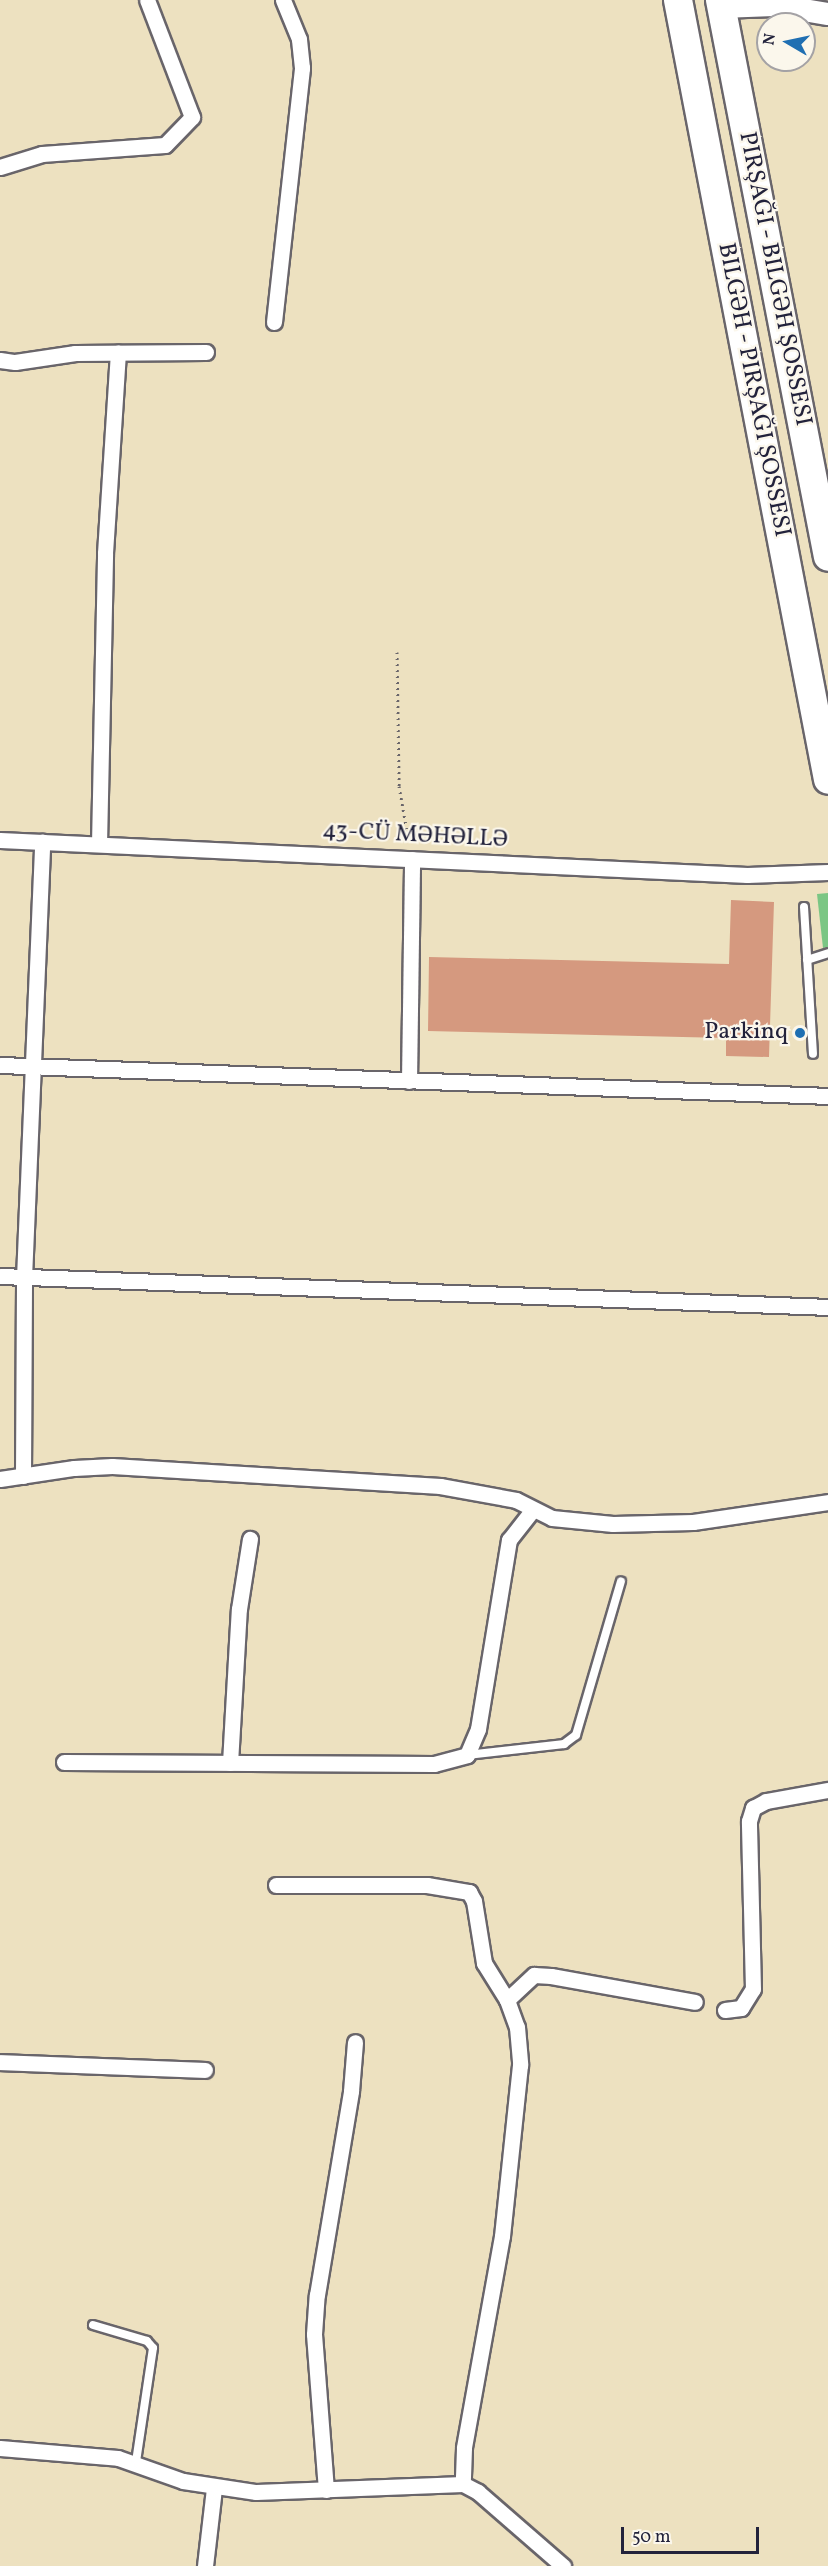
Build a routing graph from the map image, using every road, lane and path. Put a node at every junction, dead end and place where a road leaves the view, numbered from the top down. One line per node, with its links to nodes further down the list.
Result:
1 (147, 0): 6 (street)
2 (283, 0): 7 (street)
3 (678, 0): 13 (highway)
4 (721, 3): 5 (street); 11 (highway)
5 (828, 14)
6 (0, 166)
7 (274, 322)
8 (118, 352): 9 (street); 10 (street); 16 (street)
9 (206, 352)
10 (0, 360)
11 (828, 557)
12 (397, 652): 17 (path)
13 (828, 780)
14 (0, 840): 15 (street, 43-CÜ MƏHƏLLƏ)
15 (42, 841): 16 (street, 43-CÜ MƏHƏLLƏ); 24 (street)
16 (99, 844): 17 (street, 43-CÜ MƏHƏLLƏ)
17 (412, 859): 18 (street, 43-CÜ MƏHƏLLƏ); 25 (street)
18 (828, 872)
19 (804, 907): 21 (lane)
20 (828, 953): 21 (lane)
21 (807, 960): 22 (lane)
22 (813, 1054)
23 (0, 1065): 24 (street)
24 (33, 1066): 25 (street); 28 (street)
25 (409, 1081): 26 (street)
26 (828, 1096)
27 (0, 1276): 28 (street)
28 (24, 1278): 29 (street); 30 (street)
29 (828, 1307)
30 (24, 1476): 31 (street); 33 (street)
31 (0, 1479)
32 (828, 1502): 33 (street)
33 (533, 1509): 36 (street)
34 (250, 1539): 38 (street)
35 (621, 1581): 36 (lane)
36 (467, 1755): 38 (street)
37 (64, 1762): 38 (street)
38 (230, 1763)
39 (828, 1790): 43 (street)
40 (276, 1885): 41 (street)
41 (507, 2000): 42 (street); 50 (street)
42 (694, 2002)
43 (725, 2010)
44 (355, 2042): 52 (street)
45 (0, 2062): 46 (street)
46 (205, 2070)
47 (93, 2325): 49 (lane)
48 (0, 2448): 49 (street)
49 (136, 2462): 51 (street)
50 (463, 2484): 52 (street); 54 (street)
51 (214, 2488): 52 (street); 53 (street)
52 (326, 2490)
53 (205, 2566)
54 (562, 2566)

